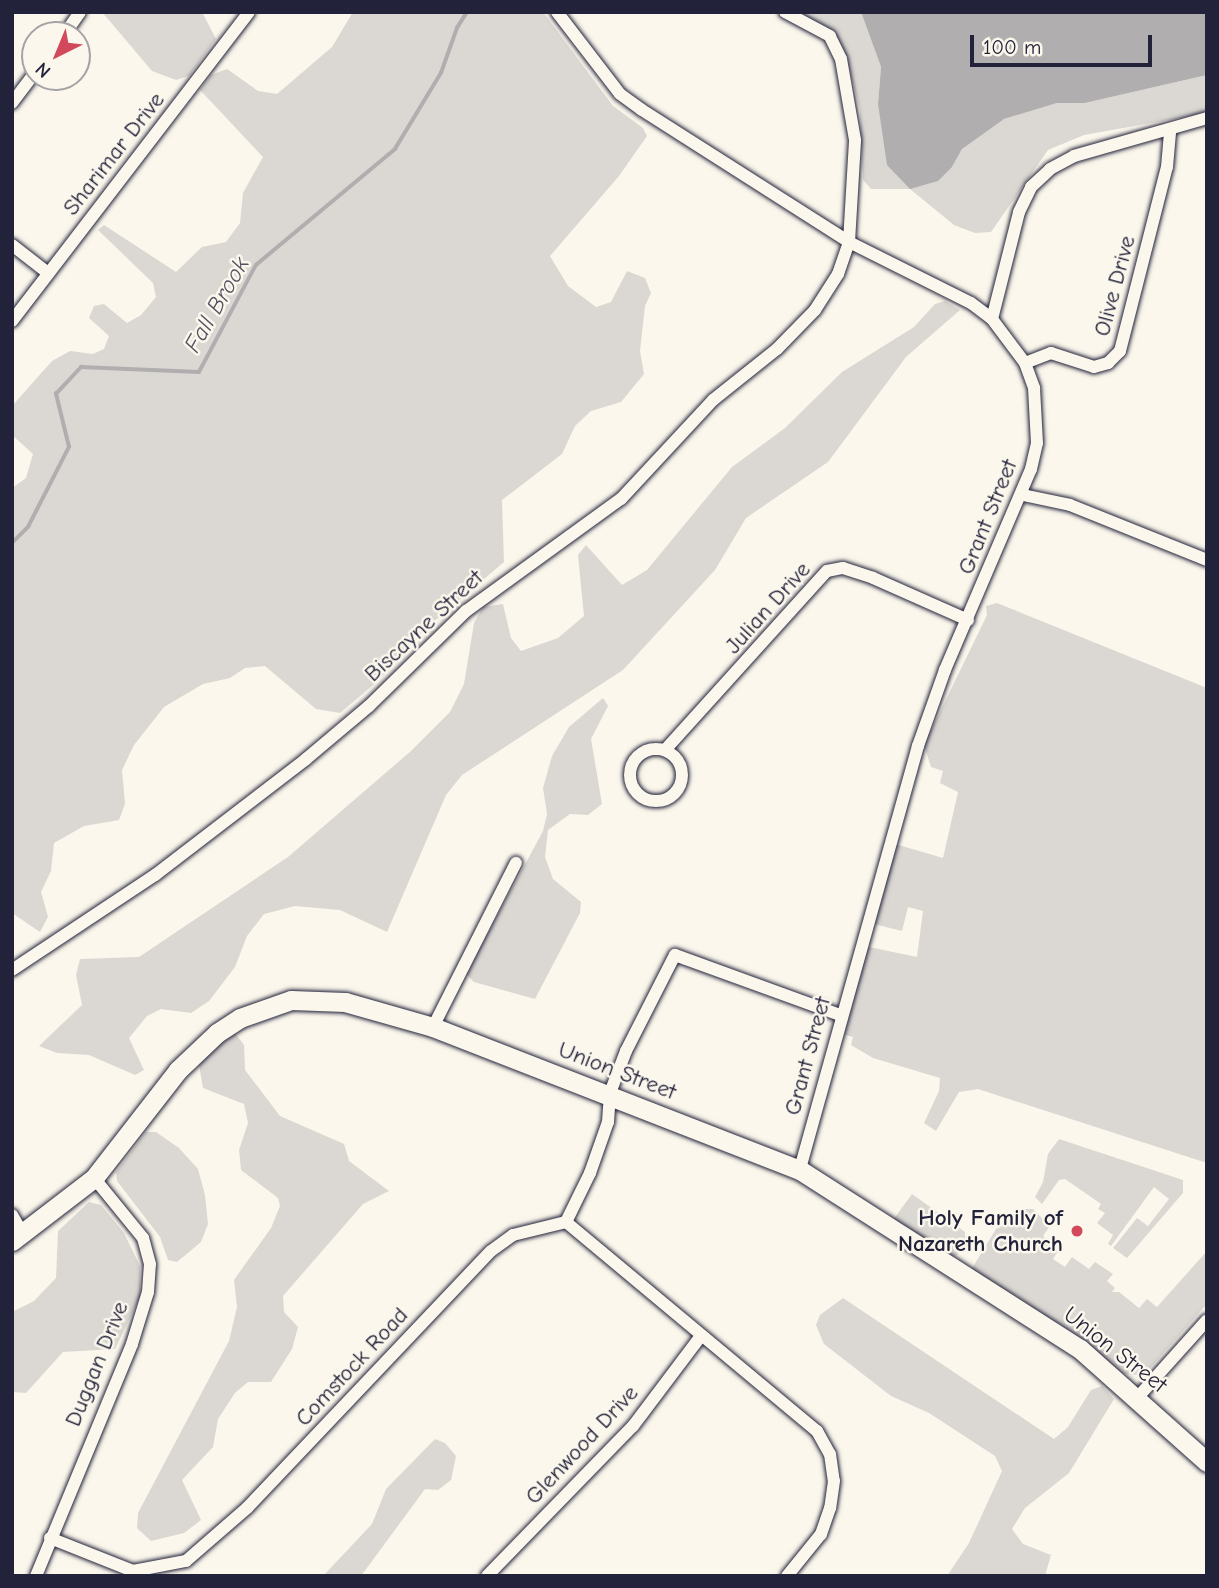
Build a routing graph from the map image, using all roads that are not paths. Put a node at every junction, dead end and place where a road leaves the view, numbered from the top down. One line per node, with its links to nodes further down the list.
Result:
1 (249, 12): 8 (street, Sharimar Drive)
2 (785, 12): 6 (street, Biscayne Street)
3 (563, 14): 6 (street, Grant Street)
4 (1207, 118): 5 (street)
5 (1170, 128): 9 (street); 11 (street, Olive Drive)
6 (849, 242): 9 (street, Grant Street); 17 (street, Biscayne Street)
7 (12, 245): 8 (street)
8 (48, 274): 10 (street, Sharimar Drive)
9 (992, 319): 11 (street, Grant Street)
10 (12, 321)
11 (1025, 363): 12 (street, Grant Street)
12 (1023, 495): 13 (street); 14 (street, Grant Street)
13 (1207, 560)
14 (968, 620): 15 (street, Julian Drive); 18 (street, Grant Street)
15 (665, 750): 15 (street, Julian Drive)
16 (516, 863): 19 (street)
17 (12, 970)
18 (840, 1015): 20 (street); 21 (street, Grant Street)
19 (433, 1027): 20 (street, Union Street); 22 (street, Union Street)
20 (610, 1093): 21 (street, Union Street); 24 (street)
21 (800, 1170): 28 (street, Union Street)
22 (94, 1178): 25 (street, Union Street); 30 (street, Duggan Drive)
23 (12, 1215): 25 (street)
24 (566, 1222): 27 (street); 30 (street, Comstock Road)
25 (17, 1238)
26 (1207, 1320): 28 (street)
27 (701, 1337): 32 (street, Glenwood Drive); 33 (street)
28 (1138, 1397): 29 (street, Union Street)
29 (1207, 1462)
30 (50, 1538): 31 (street, Duggan Drive)
31 (36, 1576)
32 (487, 1576)
33 (787, 1576)

